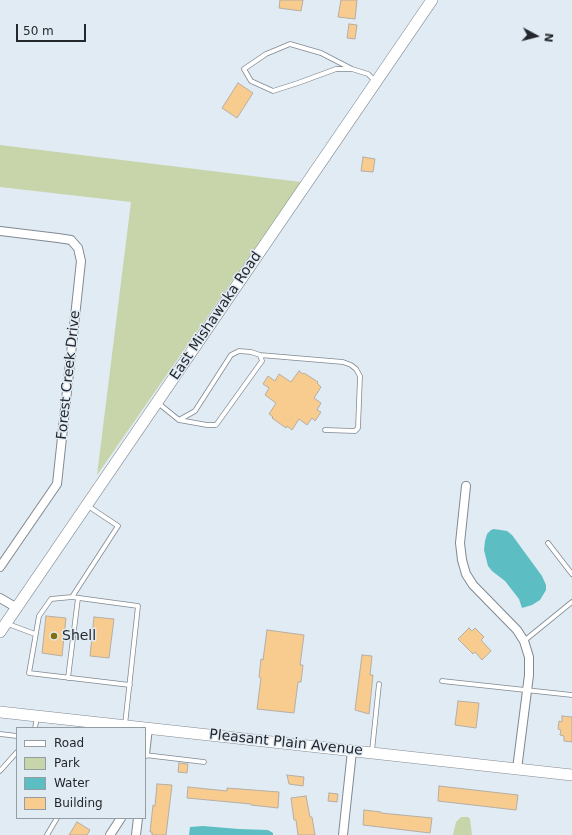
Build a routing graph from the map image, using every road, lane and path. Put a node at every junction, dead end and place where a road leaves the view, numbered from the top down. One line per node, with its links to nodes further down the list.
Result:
1 (432, 0): 3 (main road, East Mishawaka Road)
2 (352, 69): 2 (lane); 3 (lane)
3 (376, 82): 6 (main road, East Mishawaka Road)
4 (0, 231): 12 (street, Forest Creek Drive)
5 (260, 355): 7 (lane); 7 (lane); 8 (lane)
6 (157, 402): 7 (lane); 10 (main road, East Mishawaka Road)
7 (179, 420)
8 (325, 430)
9 (466, 486): 21 (street)
10 (87, 505): 14 (lane); 18 (main road, East Mishawaka Road)
11 (548, 543): 13 (lane)
12 (0, 567)
13 (572, 574)
14 (72, 597): 16 (lane); 20 (lane)
15 (0, 598): 18 (street)
16 (78, 598): 22 (lane); 25 (lane)
17 (572, 602): 21 (lane)
18 (17, 608): 19 (main road, East Mishawaka Road)
19 (3, 628): 20 (lane)
20 (36, 634): 22 (lane)
21 (524, 641): 26 (street)
22 (68, 678): 25 (lane)
23 (442, 681): 26 (lane)
24 (379, 684): 40 (lane)
25 (130, 685): 31 (lane)
26 (527, 690): 27 (lane); 43 (street)
27 (572, 695)
28 (0, 712): 29 (main road, Pleasant Plain Avenue)
29 (37, 716): 30 (main road, Pleasant Plain Avenue); 32 (lane)
30 (80, 724): 31 (main road, Pleasant Plain Avenue)
31 (125, 726): 33 (main road, Pleasant Plain Avenue)
32 (35, 727)
33 (136, 727)
34 (148, 728): 37 (street); 38 (main road, Pleasant Plain Avenue)
35 (0, 734): 36 (lane)
36 (16, 736)
37 (146, 745)
38 (352, 751): 40 (main road, Pleasant Plain Avenue); 52 (street)
39 (16, 753): 44 (lane)
40 (372, 753): 43 (main road, Pleasant Plain Avenue)
41 (146, 754): 42 (lane)
42 (204, 762)
43 (517, 769): 45 (main road, Pleasant Plain Avenue)
44 (0, 771)
45 (572, 775)
46 (56, 819): 49 (lane)
47 (120, 819): 50 (street)
48 (138, 819): 51 (street)
49 (47, 835)
50 (110, 835)
51 (136, 835)
52 (343, 835)

